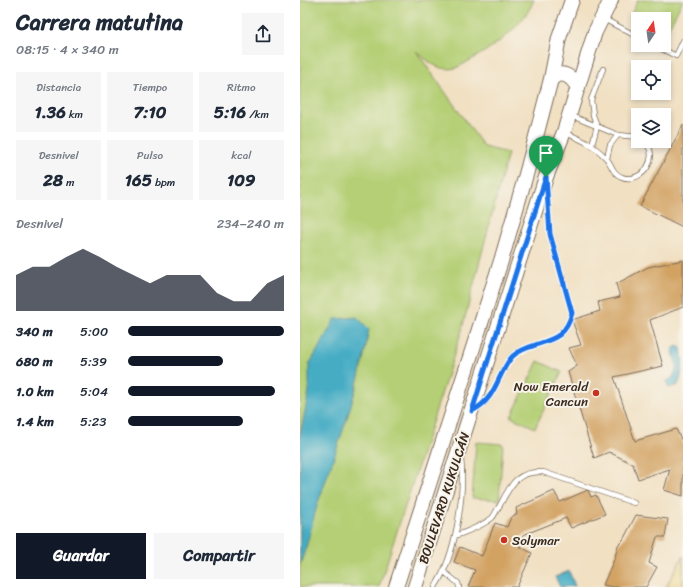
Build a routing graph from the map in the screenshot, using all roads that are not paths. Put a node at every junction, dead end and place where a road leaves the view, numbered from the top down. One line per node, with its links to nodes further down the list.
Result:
1 (572, 0): 8 (main road, BOULEVARD KUKULCÁN)
2 (611, 0): 3 (main road, BOULEVARD KUKULCÁN)
3 (602, 18): 4 (lane); 9 (main road, BOULEVARD KUKULCÁN)
4 (631, 33)
5 (683, 41): 6 (lane)
6 (668, 52)
7 (604, 69): 11 (lane)
8 (551, 78): 9 (main road); 24 (main road, BOULEVARD KUKULCÁN)
9 (578, 88): 10 (main road, BOULEVARD KUKULCÁN)
10 (569, 114): 11 (lane); 12 (main road, BOULEVARD KUKULCÁN)
11 (597, 126): 13 (lane); 15 (lane)
12 (564, 132): 15 (lane); 18 (main road, BOULEVARD KUKULCÁN)
13 (618, 135): 14 (lane); 17 (lane)
14 (631, 136)
15 (592, 145): 17 (lane)
16 (648, 148): 17 (lane)
17 (607, 158)
18 (546, 177): 19 (main road, BOULEVARD KUKULCÁN); 19 (lane)
19 (472, 411): 20 (main road, BOULEVARD KUKULCÁN)
20 (460, 447): 22 (lane); 25 (main road, BOULEVARD KUKULCÁN)
21 (634, 503): 22 (lane)
22 (455, 536): 23 (lane)
23 (442, 571): 26 (lane); 27 (lane)
24 (396, 587)
25 (415, 587)
26 (434, 587)
27 (459, 587)

